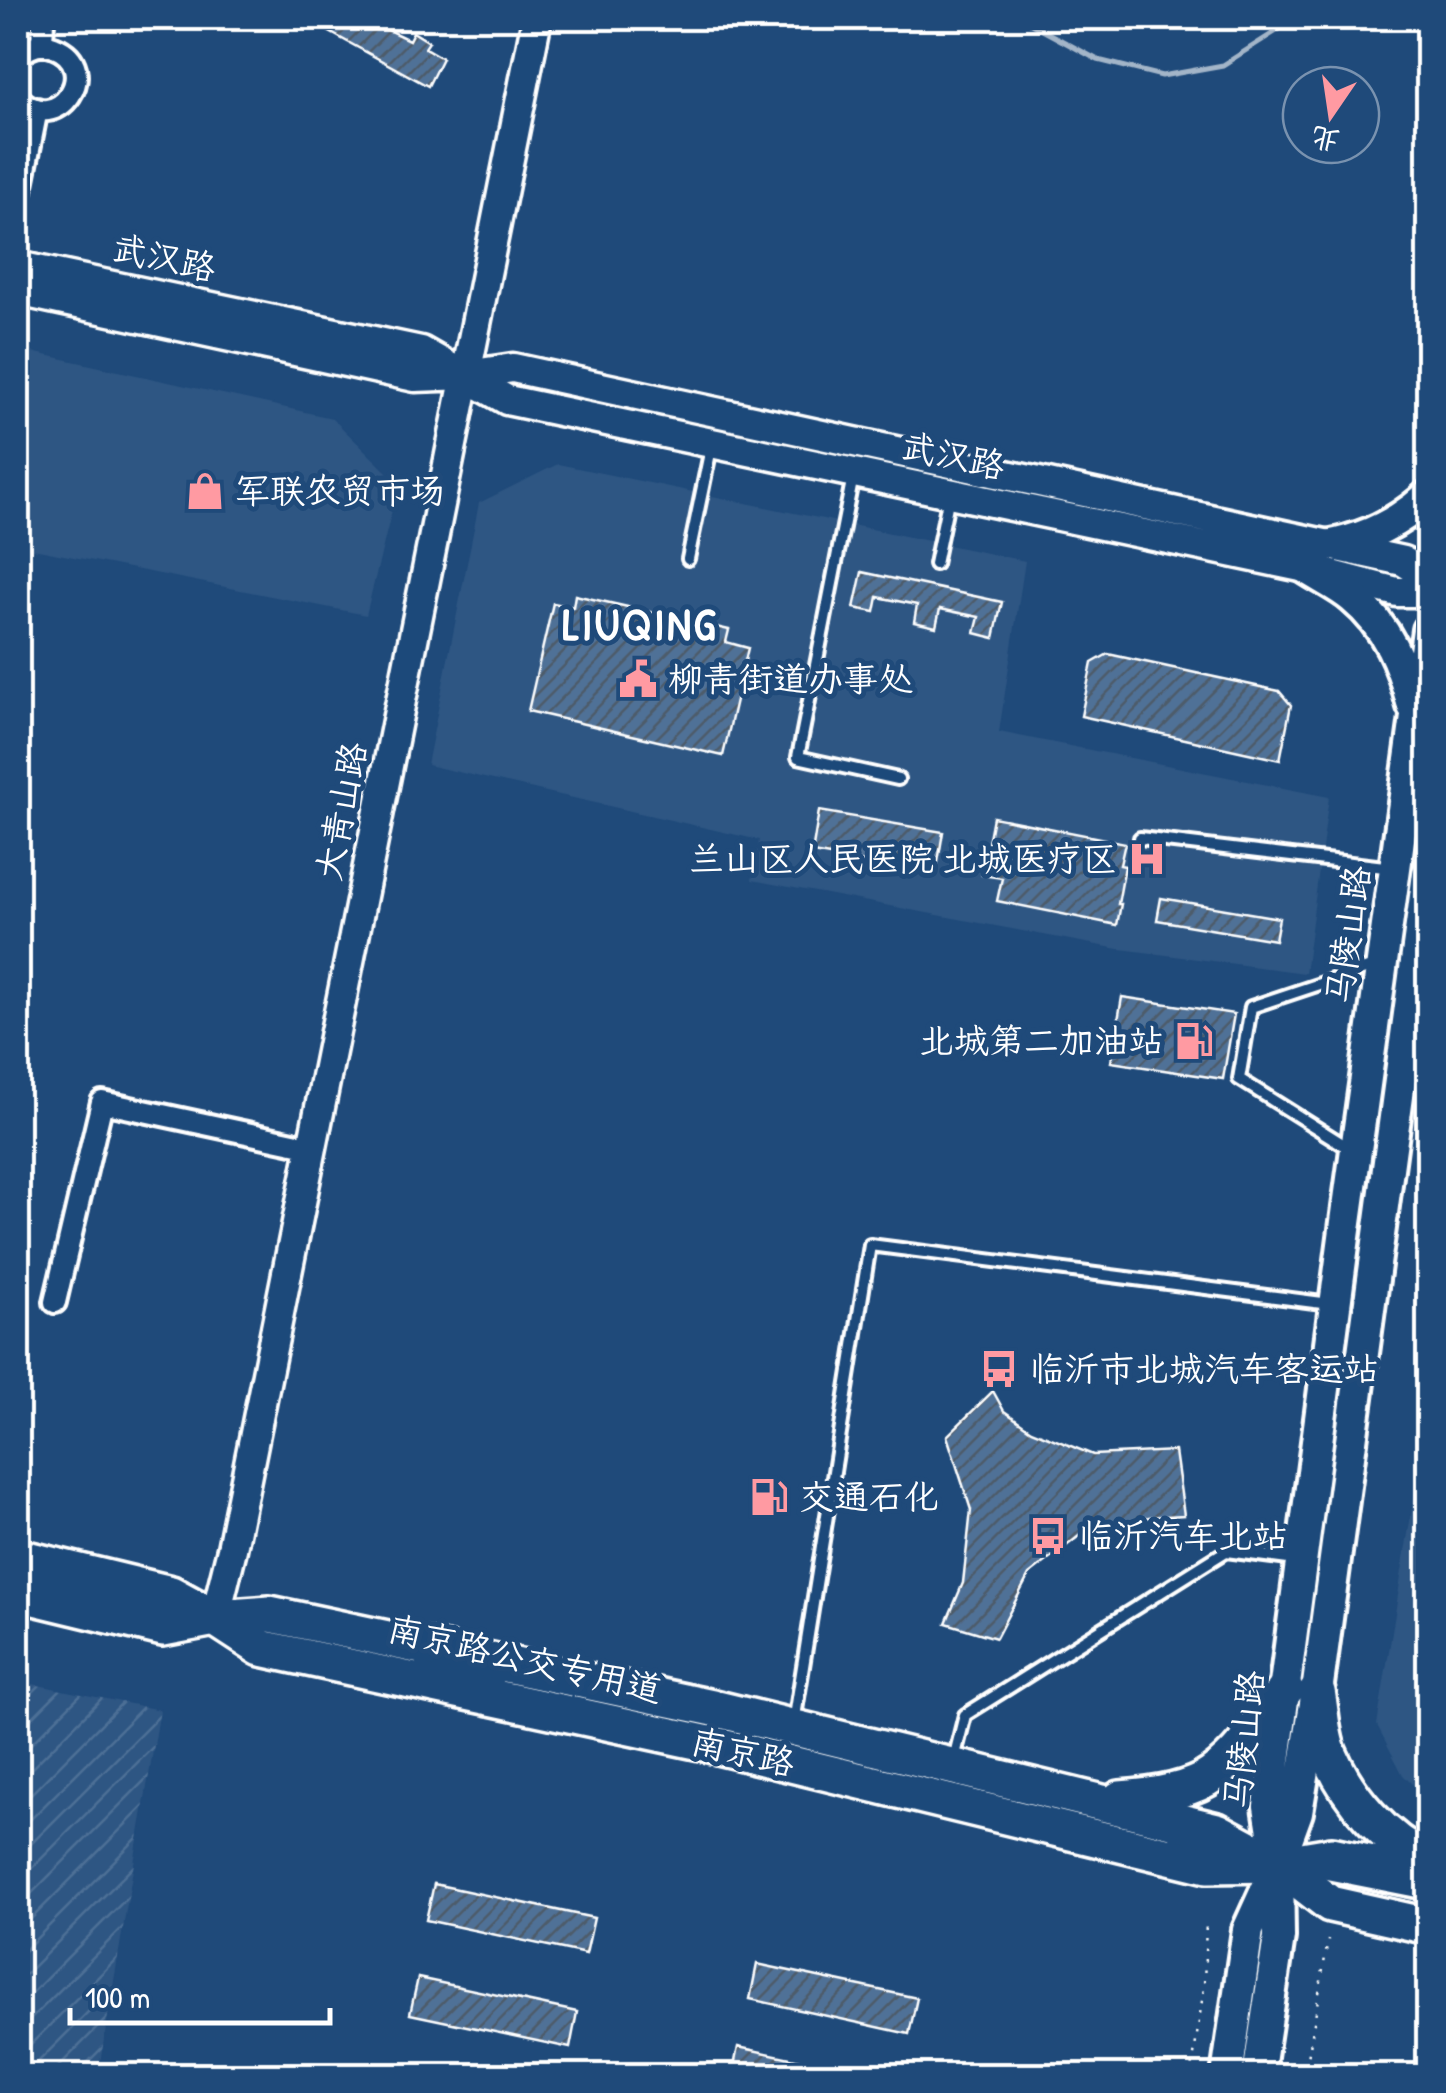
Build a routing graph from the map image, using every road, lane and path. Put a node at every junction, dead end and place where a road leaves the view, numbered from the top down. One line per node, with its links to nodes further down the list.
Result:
1 (44, 18): 3 (street)
2 (537, 18): 10 (main road, 大青山路)
3 (42, 45): 4 (street); 6 (street)
4 (18, 56)
5 (18, 98): 6 (street)
6 (37, 110): 7 (street)
7 (18, 206)
8 (18, 266): 10 (main road, 武汉路)
9 (18, 291): 10 (main road, 武汉路)
10 (467, 375): 11 (main road, 武汉路); 15 (main road, 武汉路); 27 (main road, 大青山路)
11 (712, 443): 12 (main road, 武汉路); 16 (lane)
12 (853, 473): 13 (main road, 武汉路); 22 (lane)
13 (950, 494): 15 (main road, 武汉路); 17 (lane)
14 (1428, 496): 15 (main road)
15 (1316, 557): 18 (main road, 武汉路); 19 (main road, 武汉路); 21 (main road)
16 (688, 559)
17 (935, 564)
18 (1428, 577)
19 (1428, 592)
20 (1428, 630): 21 (main road, 马陵山路)
21 (1416, 718): 24 (main road, 马陵山路)
22 (898, 779)
23 (1140, 838): 24 (lane)
24 (1395, 868): 26 (main road, 马陵山路)
25 (1428, 874): 38 (main road, 马陵山路)
26 (1382, 963): 28 (main road, 马陵山路); 28 (lane)
27 (312, 1146): 29 (street); 35 (main road, 大青山路)
28 (1356, 1153): 30 (main road, 马陵山路)
29 (55, 1302)
30 (1336, 1305): 32 (main road, 马陵山路); 39 (lane)
31 (18, 1556): 35 (highway, 南京路)
32 (1302, 1560): 38 (main road, 马陵山路); 40 (lane)
33 (18, 1593): 35 (highway, 南京路)
34 (168, 1608): 35 (lane)
35 (232, 1622): 39 (highway, 南京路); 44 (highway, 南京路)
36 (402, 1660): 37 (lane, 南京路公交专用道)
37 (519, 1686)
38 (1302, 1691): 41 (highway); 43 (highway); 44 (main road, 马陵山路)
39 (794, 1728): 40 (highway, 南京路)
40 (952, 1767): 41 (highway, 南京路)
41 (1092, 1801): 44 (highway, 南京路)
42 (1158, 1836): 44 (lane)
43 (1428, 1861)
44 (1278, 1864): 45 (highway, 南京路); 46 (lane); 48 (highway, 南京路); 51 (main road); 52 (main road, 马陵山路)
45 (1428, 1876)
46 (1428, 1894)
47 (1206, 1920): 50 (path)
48 (1428, 1926)
49 (1328, 1940): 53 (path)
50 (1191, 2076)
51 (1227, 2076)
52 (1258, 2076)
53 (1305, 2076)

